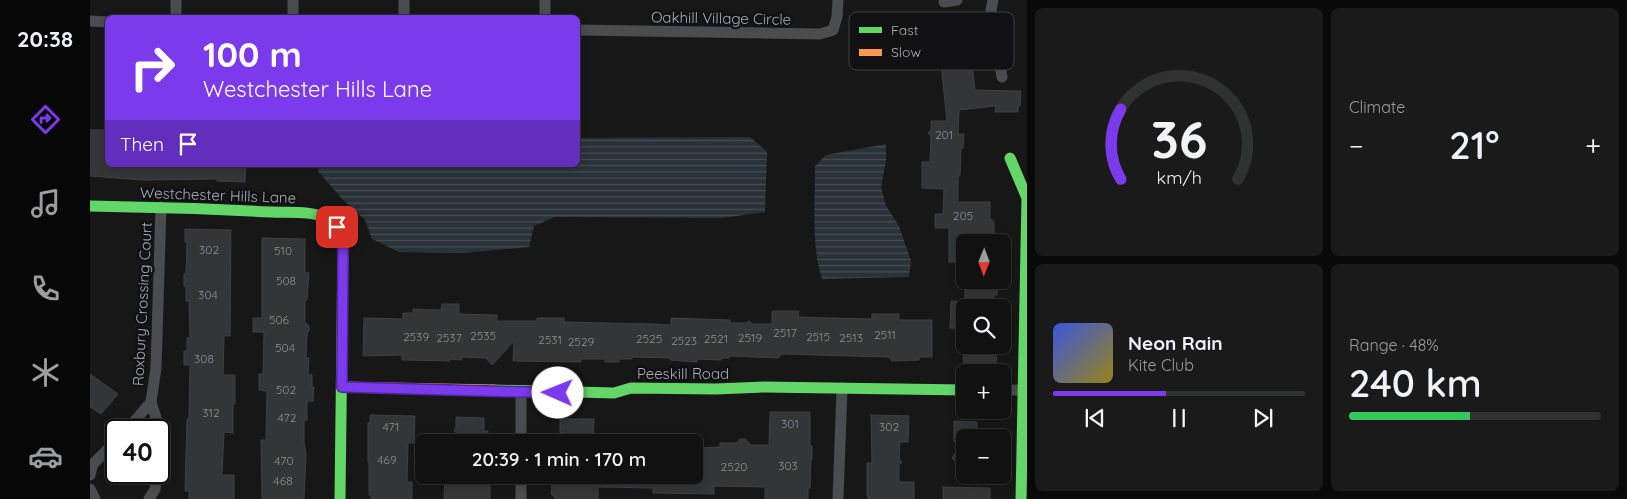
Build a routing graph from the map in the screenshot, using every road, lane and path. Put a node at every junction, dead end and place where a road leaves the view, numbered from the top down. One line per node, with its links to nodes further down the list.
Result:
1 (176, 0): 8 (street)
2 (293, 0): 9 (street)
3 (404, 0): 10 (street)
4 (545, 0): 11 (street)
5 (838, 0): 14 (street, Oakhill Village Circle)
6 (957, 0): 7 (street)
7 (944, 2)
8 (176, 15)
9 (293, 15)
10 (404, 15)
11 (545, 15)
12 (90, 22): 13 (street)
13 (105, 22)
14 (580, 30)
15 (1001, 70): 16 (street)
16 (1002, 77)
17 (1010, 158): 24 (street)
18 (90, 206): 19 (street, Westchester Hills Lane)
19 (161, 207): 20 (street, Westchester Hills Lane); 26 (street, Roxbury Crossing Court)
20 (342, 387): 25 (street, Peeskill Road); 37 (street, Westchester Hills Lane)
21 (842, 388): 22 (street, Peeskill Road); 25 (street, Peeskill Road); 39 (street)
22 (956, 390)
23 (1011, 390): 24 (street)
24 (1025, 390): 40 (street)
25 (521, 392): 29 (street)
26 (151, 402): 27 (street); 28 (street)
27 (136, 419)
28 (156, 419)
29 (521, 434)
30 (105, 452): 31 (street)
31 (90, 475)
32 (156, 484): 36 (street)
33 (521, 484): 38 (street)
34 (90, 489): 35 (street)
35 (95, 499)
36 (149, 499)
37 (340, 499)
38 (521, 499)
39 (838, 499)
40 (1021, 499)

